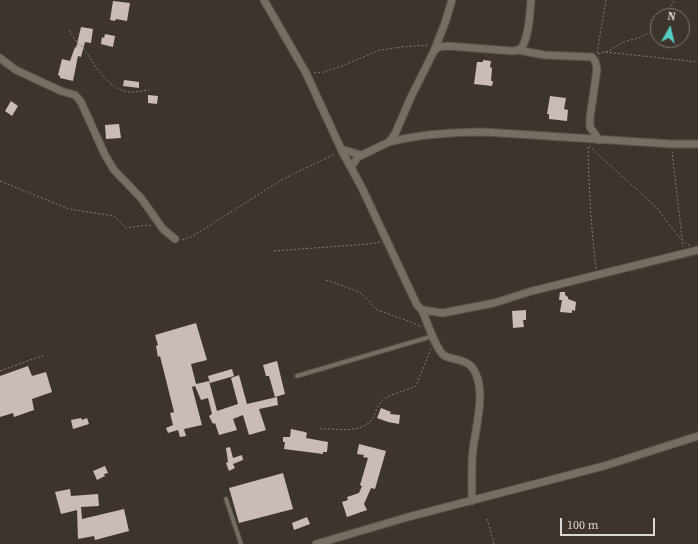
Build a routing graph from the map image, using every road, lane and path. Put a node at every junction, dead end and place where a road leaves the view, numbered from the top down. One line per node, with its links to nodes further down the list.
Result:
1 (264, 0): 14 (street)
2 (452, 0): 8 (street)
3 (531, 0): 7 (street)
4 (606, 0): 10 (path)
5 (70, 30): 15 (path)
6 (650, 32): 10 (path)
7 (526, 38): 9 (street); 11 (street)
8 (435, 48): 9 (street); 14 (path); 19 (street)
9 (518, 50): 11 (street)
10 (606, 52): 13 (path)
11 (530, 54): 16 (street)
12 (1, 62): 26 (street)
13 (698, 62)
14 (306, 74): 22 (street)
15 (149, 90)
16 (590, 128): 17 (street); 18 (street)
17 (582, 138): 18 (street); 19 (street)
18 (599, 140): 20 (street)
19 (389, 142): 23 (street)
20 (672, 144): 21 (street); 28 (path)
21 (698, 144)
22 (341, 150): 23 (street); 24 (street); 27 (path)
23 (361, 155): 24 (street)
24 (351, 167): 29 (street)
25 (0, 181): 26 (path)
26 (162, 229): 27 (street)
27 (175, 239)
28 (682, 240): 30 (path); 32 (path); 33 (path)
29 (387, 241): 31 (path); 35 (street)
30 (696, 250): 32 (street)
31 (274, 251)
32 (684, 253): 33 (street)
33 (597, 276): 35 (street)
34 (326, 280): 36 (path)
35 (422, 310): 36 (street)
36 (433, 336): 39 (lane); 40 (path); 43 (street)
37 (44, 355): 38 (path)
38 (0, 371)
39 (296, 376)
40 (320, 429)
41 (698, 436): 43 (street)
42 (226, 499): 45 (lane)
43 (472, 501): 46 (street)
44 (487, 519): 47 (path)
45 (241, 544)
46 (316, 544)
47 (494, 544)

